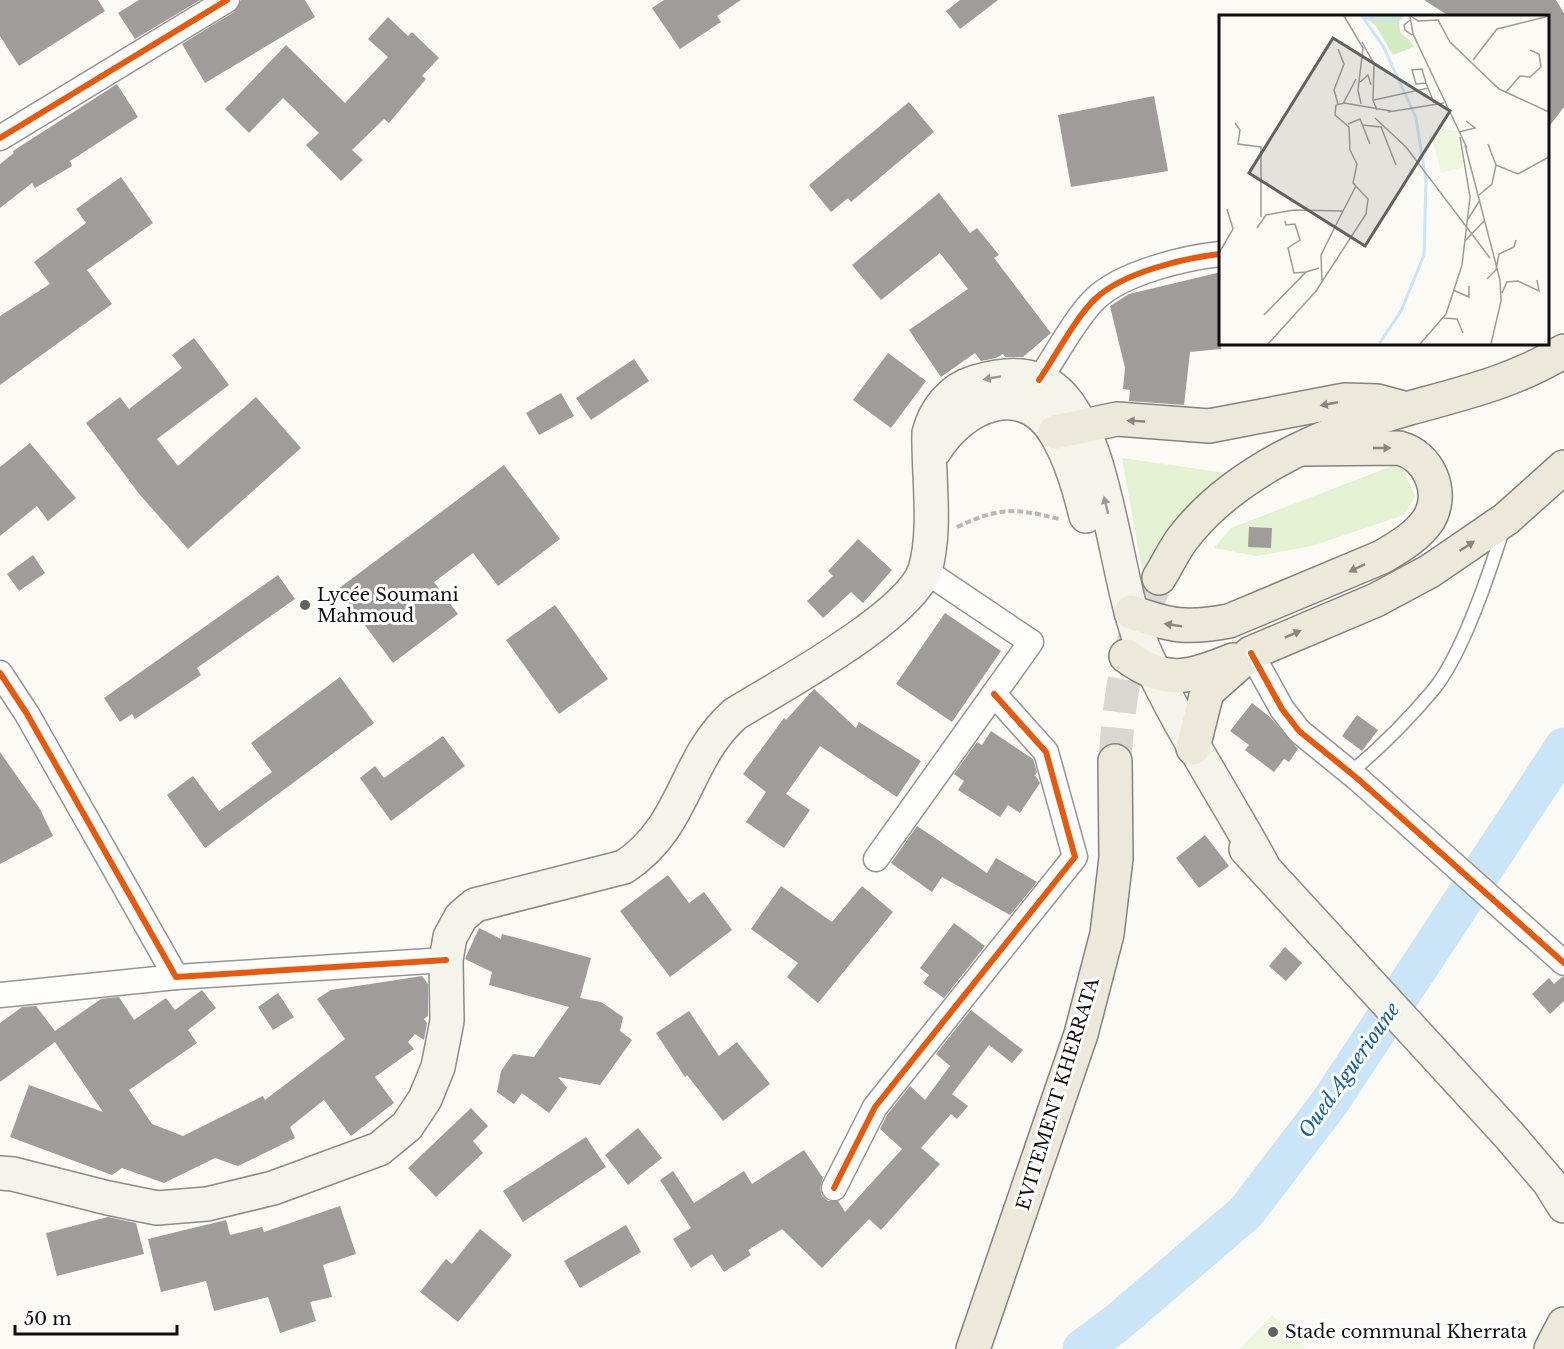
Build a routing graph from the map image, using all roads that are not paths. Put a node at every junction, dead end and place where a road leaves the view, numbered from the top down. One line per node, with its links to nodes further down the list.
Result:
1 (227, 0): 2 (street)
2 (0, 138)
3 (1219, 254): 5 (street)
4 (1564, 351): 6 (main road)
5 (1039, 380): 7 (main road); 9 (main road, one-way to 9)
6 (1407, 409): 7 (main road, one-way to 7); 8 (main road)
7 (1069, 429): 9 (main road); 14 (main road, one-way to 7); 16 (main road)
8 (1302, 449): 13 (main road); 14 (main road, one-way to 14)
9 (930, 457): 12 (main road)
10 (1564, 467): 11 (main road)
11 (1506, 519): 15 (main road, one-way to 11); 22 (lane)
12 (927, 555): 19 (street); 25 (main road)
13 (1159, 578)
14 (1131, 612): 18 (main road)
15 (1251, 653): 18 (main road); 20 (main road); 22 (street)
16 (1126, 656): 18 (main road); 24 (main road)
17 (0, 673): 27 (street)
18 (1155, 674): 20 (main road)
19 (994, 694): 23 (street); 30 (street)
20 (1193, 748): 24 (main road)
21 (1115, 761): 33 (main road, EVITEMENT KHERRATA)
22 (1354, 776): 26 (street)
23 (876, 859)
24 (1262, 864): 31 (main road)
25 (446, 960): 27 (street); 29 (main road)
26 (1564, 963)
27 (176, 977): 28 (street)
28 (0, 995)
29 (0, 1173)
30 (834, 1188)
31 (1560, 1189)
32 (1564, 1323): 34 (main road)
33 (973, 1349)
34 (1551, 1349)

